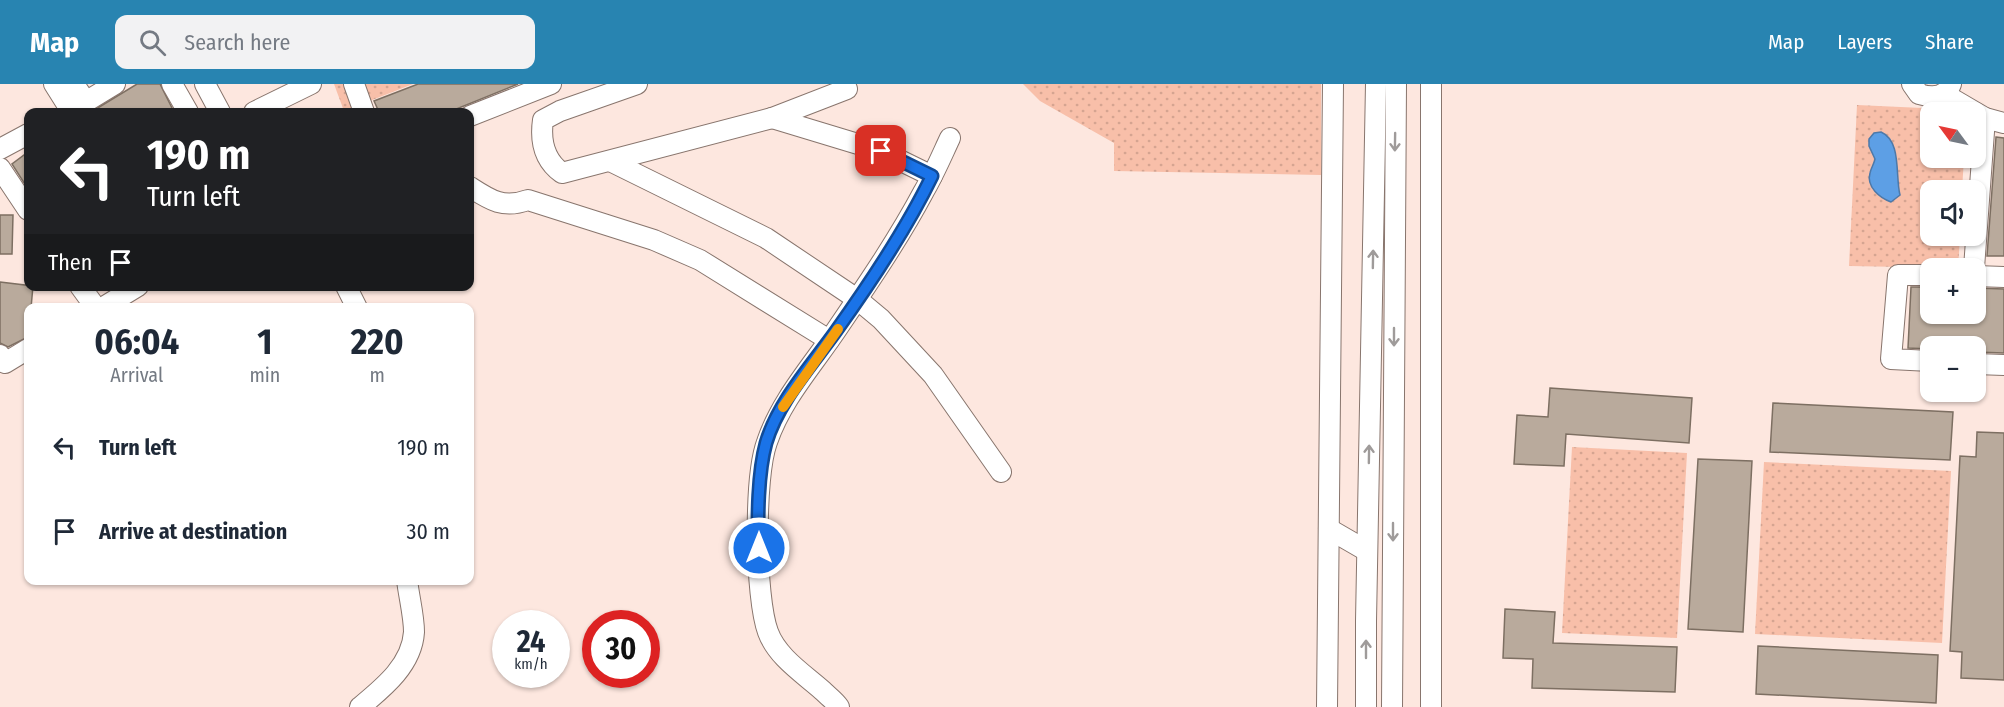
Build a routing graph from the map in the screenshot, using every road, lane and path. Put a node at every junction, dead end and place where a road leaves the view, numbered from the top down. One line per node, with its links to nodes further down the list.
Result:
1 (54, 84): 18 (street)
2 (74, 84): 19 (street)
3 (115, 84): 20 (street)
4 (172, 84): 21 (street)
5 (205, 84): 22 (street)
6 (311, 84): 23 (street)
7 (354, 84): 24 (street)
8 (551, 84): 25 (street)
9 (637, 84): 32 (street)
10 (1333, 84): 52 (street)
11 (1376, 84): 53 (street, one-way to 11)
12 (1396, 84): 59 (street, one-way to 59)
13 (1431, 84): 60 (street)
14 (1912, 84): 16 (street)
15 (847, 89): 26 (street)
16 (1948, 89): 17 (street)
17 (1965, 102)
18 (75, 108)
19 (76, 108)
20 (78, 108)
21 (187, 108)
22 (218, 108)
23 (262, 108)
24 (363, 108)
25 (474, 114)
26 (772, 118): 32 (street); 35 (street)
27 (1986, 118): 28 (street)
28 (2004, 123)
29 (24, 136): 31 (street)
30 (950, 138): 35 (street)
31 (0, 149)
32 (610, 161): 43 (street)
33 (0, 168): 37 (street)
34 (1981, 168): 38 (street)
35 (932, 176): 43 (street)
36 (474, 190): 45 (street)
37 (24, 204)
38 (1975, 258)
39 (1920, 275): 48 (street)
40 (1986, 276): 41 (street)
41 (2004, 277)
42 (130, 291): 44 (street)
43 (857, 299): 45 (street); 51 (street)
44 (110, 303)
45 (830, 340): 56 (street)
46 (24, 351): 47 (street)
47 (0, 355)
48 (1920, 360)
49 (1986, 364): 50 (street)
50 (2004, 365)
51 (1001, 472)
52 (1337, 533): 53 (street); 57 (street)
53 (1367, 551): 58 (street, one-way to 53)
54 (408, 585): 55 (street)
55 (360, 707)
56 (839, 707)
57 (1328, 707)
58 (1366, 707)
59 (1392, 707)
60 (1431, 707)

